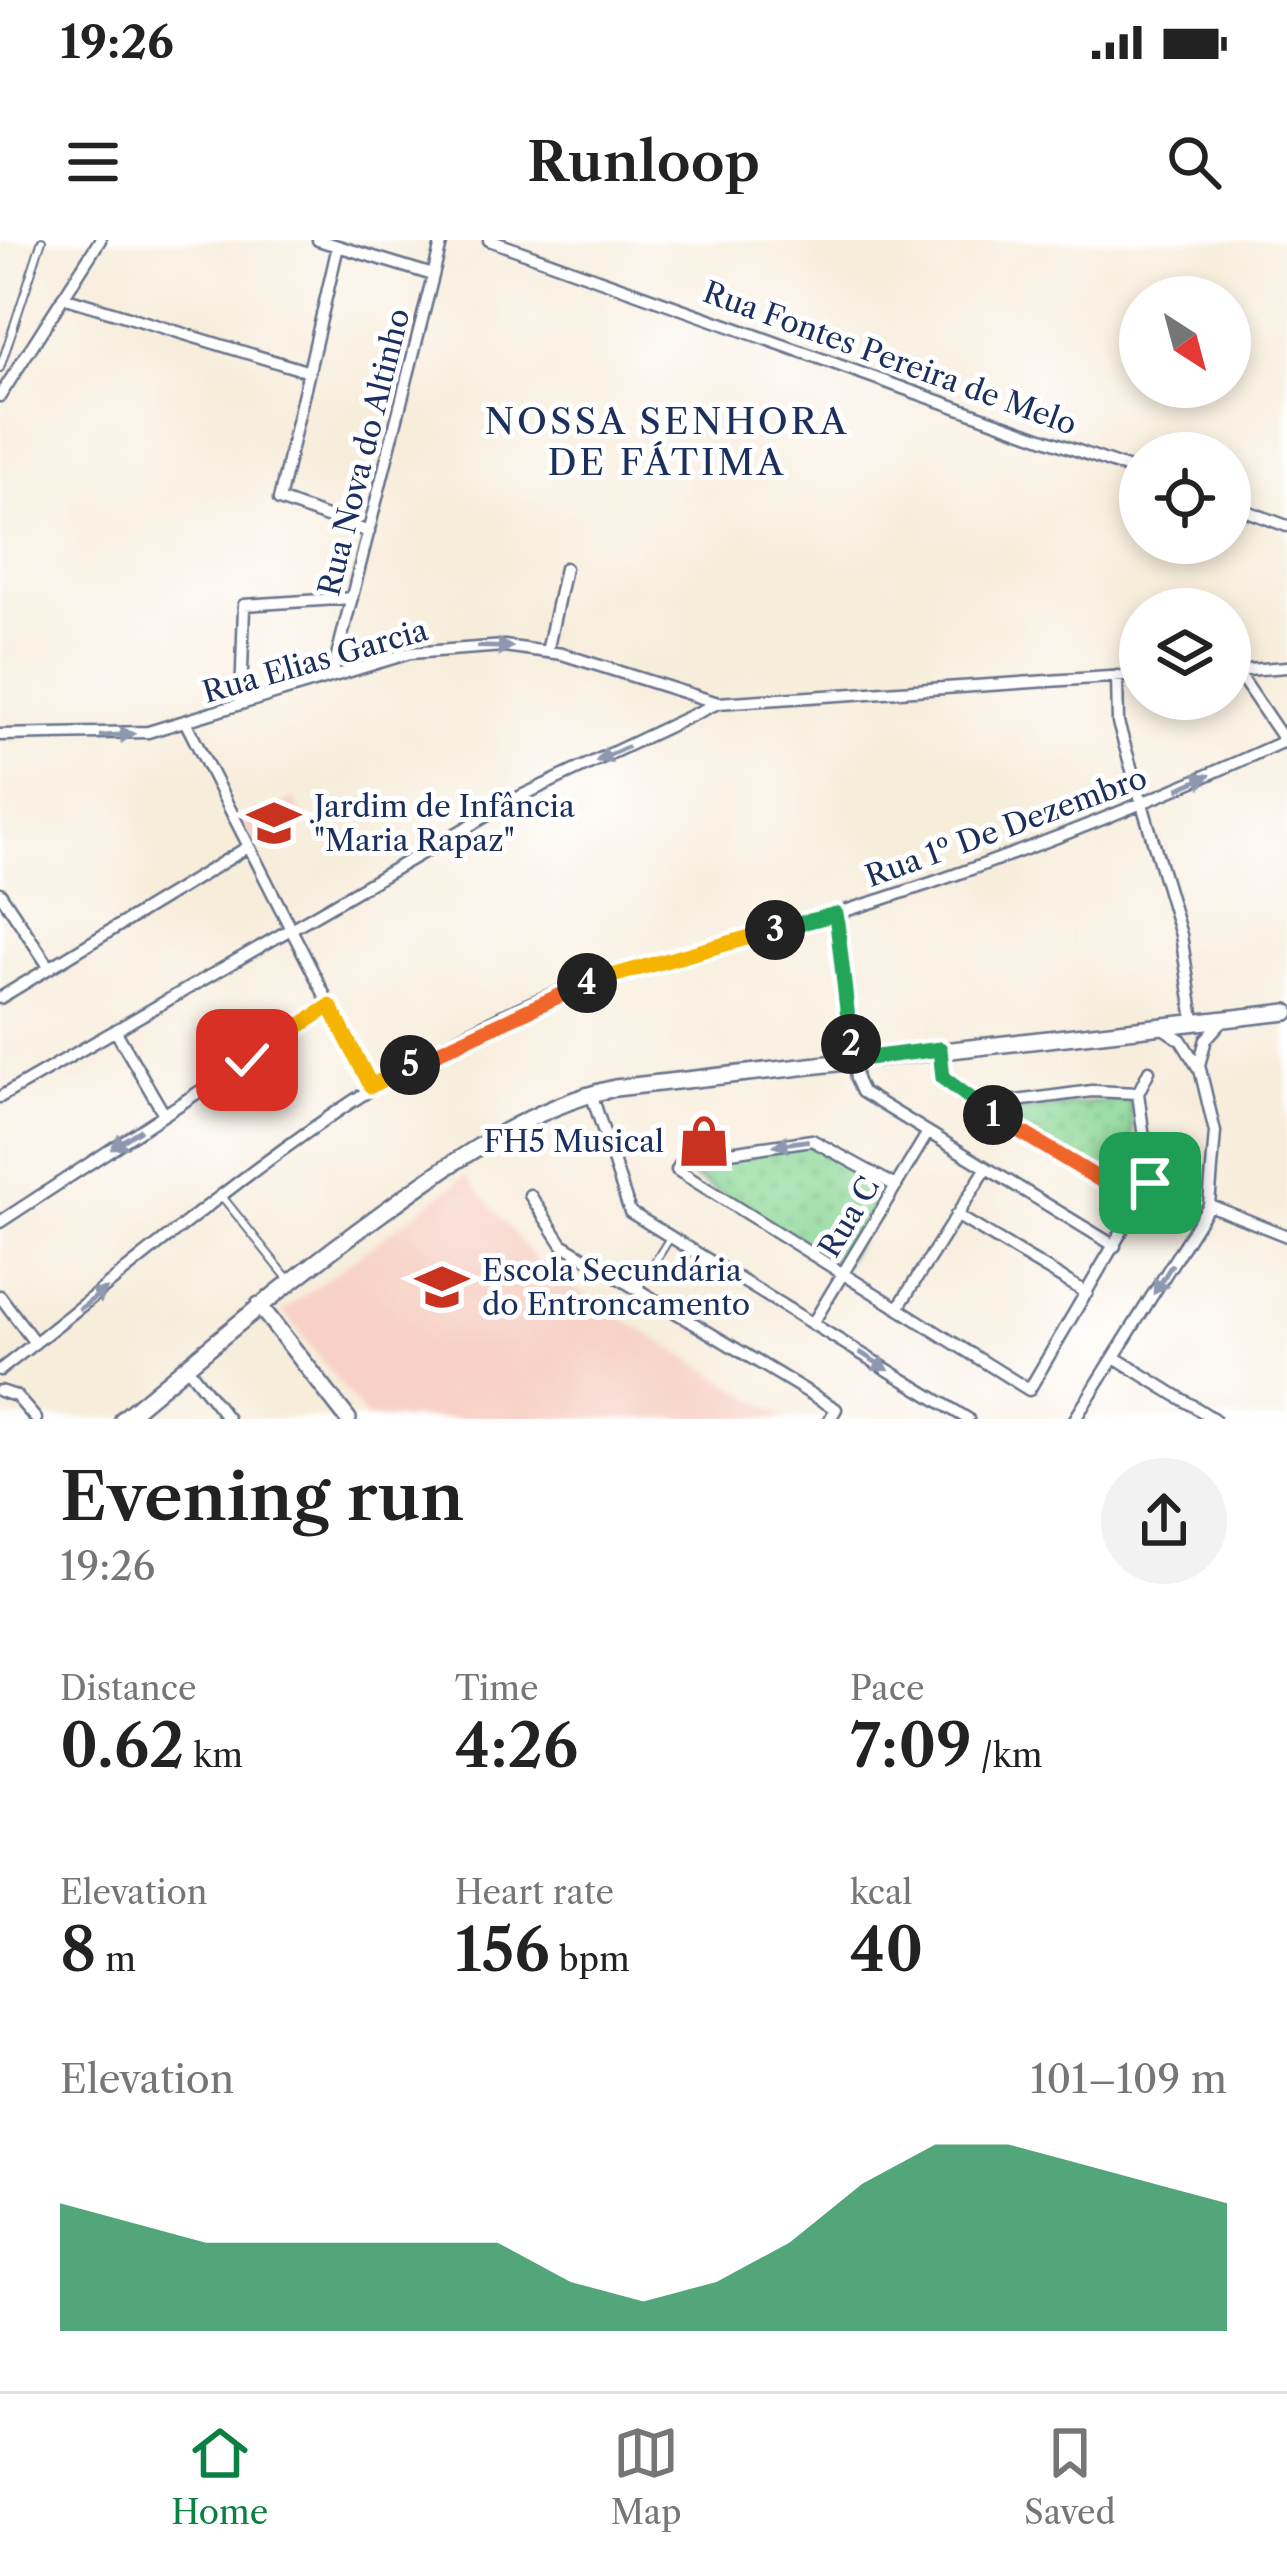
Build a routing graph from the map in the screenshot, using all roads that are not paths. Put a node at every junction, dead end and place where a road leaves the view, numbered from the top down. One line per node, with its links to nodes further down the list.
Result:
1 (42, 240): 9 (lane)
2 (100, 240): 8 (street)
3 (318, 240): 6 (street)
4 (442, 240): 7 (street, Rua Nova do Altinho)
5 (489, 240): 12 (street, Rua Fontes Pereira de Melo)
6 (338, 246): 7 (street); 10 (street)
7 (433, 275): 15 (street, Rua Nova do Altinho)
8 (63, 297): 10 (street); 11 (street)
9 (0, 368)
10 (306, 370): 15 (street)
11 (0, 396)
12 (1119, 465)
13 (1251, 513): 14 (street)
14 (1287, 526)
15 (369, 532): 17 (street, Rua Nova do Altinho)
16 (565, 568): 18 (street)
17 (352, 598): 21 (street, Rua Nova do Altinho); 25 (street)
18 (547, 652): 21 (street, Rua Elias Garcia, one-way to 18); 24 (street, Rua Elias Garcia)
19 (1287, 667): 20 (street)
20 (1251, 670)
21 (332, 676): 25 (street, Rua Elias Garcia)
22 (1117, 676): 24 (street, Rua Elias Garcia); 29 (street)
23 (1251, 696): 28 (street)
24 (718, 703): 33 (street, one-way to 33)
25 (241, 704): 26 (street, Rua Elias Garcia)
26 (186, 723): 27 (street, Rua Elias Garcia, one-way to 26); 30 (street)
27 (0, 735)
28 (1286, 743): 29 (street, Rua 1º De Dezembro, one-way to 28)
29 (1144, 804): 32 (street, Rua 1º De Dezembro); 39 (street)
30 (248, 848): 33 (street); 34 (street)
31 (0, 893): 34 (street)
32 (836, 914): 43 (street); 46 (street, Rua 1º De Dezembro)
33 (290, 931): 36 (street); 41 (street)
34 (50, 968): 35 (street)
35 (0, 998)
36 (330, 1006): 46 (street); 51 (street)
37 (1287, 1012): 38 (street)
38 (1225, 1018): 39 (street); 45 (street)
39 (1193, 1020): 40 (street)
40 (1157, 1024): 42 (street); 45 (street)
41 (116, 1030): 49 (street); 51 (street)
42 (940, 1049): 43 (street); 50 (street)
43 (853, 1060): 48 (street); 52 (street)
44 (1148, 1071): 47 (street)
45 (1201, 1072): 58 (street)
46 (371, 1086): 56 (street, Rua 1º De Dezembro)
47 (1138, 1093): 50 (street); 57 (street)
48 (591, 1094): 61 (street); 65 (street)
49 (0, 1096)
50 (978, 1106): 57 (street)
51 (164, 1114): 60 (street, one-way to 60)
52 (927, 1134): 53 (street); 54 (street, Rua C)
53 (986, 1169): 59 (street); 63 (street)
54 (896, 1186): 64 (street, Rua C); 64 (street, one-way to 64)
55 (530, 1195): 66 (street)
56 (224, 1198): 65 (lane); 72 (street, Rua 1º De Dezembro, one-way to 56)
57 (1140, 1204): 63 (street)
58 (1209, 1205): 62 (street); 73 (street, one-way to 73)
59 (956, 1215): 67 (street); 70 (street)
60 (0, 1222)
61 (670, 1236): 66 (lane); 71 (street)
62 (1287, 1236)
63 (1115, 1246): 67 (street)
64 (843, 1274): 70 (street); 71 (street, Rua C)
65 (289, 1280): 69 (street)
66 (638, 1289): 81 (street)
67 (1087, 1293): 70 (street)
68 (0, 1295): 72 (street)
69 (259, 1305): 74 (street); 80 (street)
70 (898, 1308)
71 (813, 1324): 82 (street, one-way to 82)
72 (35, 1343): 75 (street, Rua 1º De Dezembro)
73 (1114, 1357): 83 (street); 84 (street)
74 (186, 1366): 78 (street); 79 (street)
75 (0, 1370)
76 (0, 1390): 77 (street)
77 (36, 1419)
78 (122, 1419)
79 (228, 1419)
80 (348, 1419)
81 (830, 1419)
82 (968, 1419)
83 (1076, 1419)
84 (1214, 1419)

